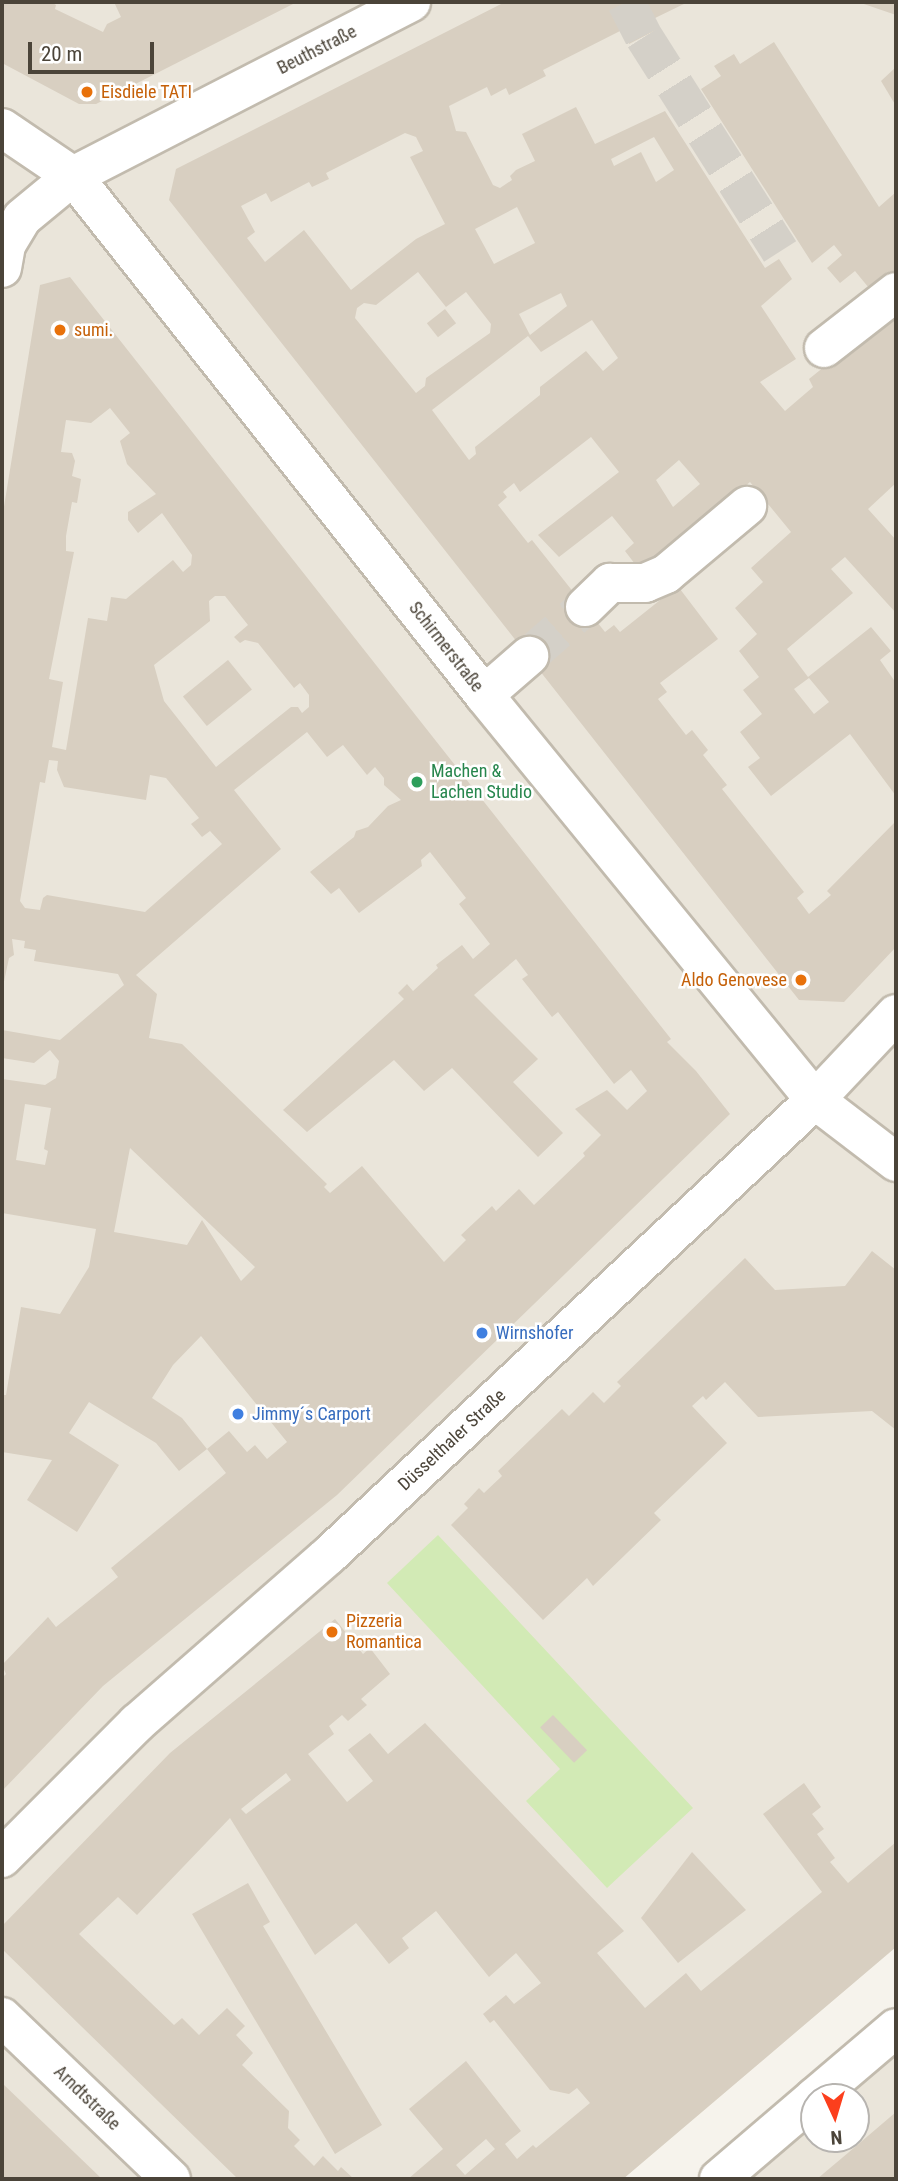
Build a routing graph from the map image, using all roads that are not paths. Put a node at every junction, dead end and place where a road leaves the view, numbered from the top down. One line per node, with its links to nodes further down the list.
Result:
1 (411, 2): 3 (street, Beuthstraße)
2 (2, 128): 3 (street, Schirmerstraße)
3 (73, 176): 4 (street, Beuthstraße); 10 (street, Schirmerstraße)
4 (3, 253)
5 (896, 292): 6 (street)
6 (824, 348)
7 (747, 506): 8 (street)
8 (585, 607)
9 (529, 656): 10 (street)
10 (484, 695): 12 (street, Schirmerstraße)
11 (896, 1014): 12 (street, Düsselthaler Straße)
12 (815, 1100): 13 (street, Schirmerstraße); 14 (street, Düsselthaler Straße)
13 (896, 1162)
14 (2, 1858)
15 (2, 2017): 19 (street, Arndtstraße)
16 (896, 2028): 17 (street)
17 (831, 2083)
18 (800, 2110): 20 (street)
19 (171, 2179)
20 (719, 2179)

